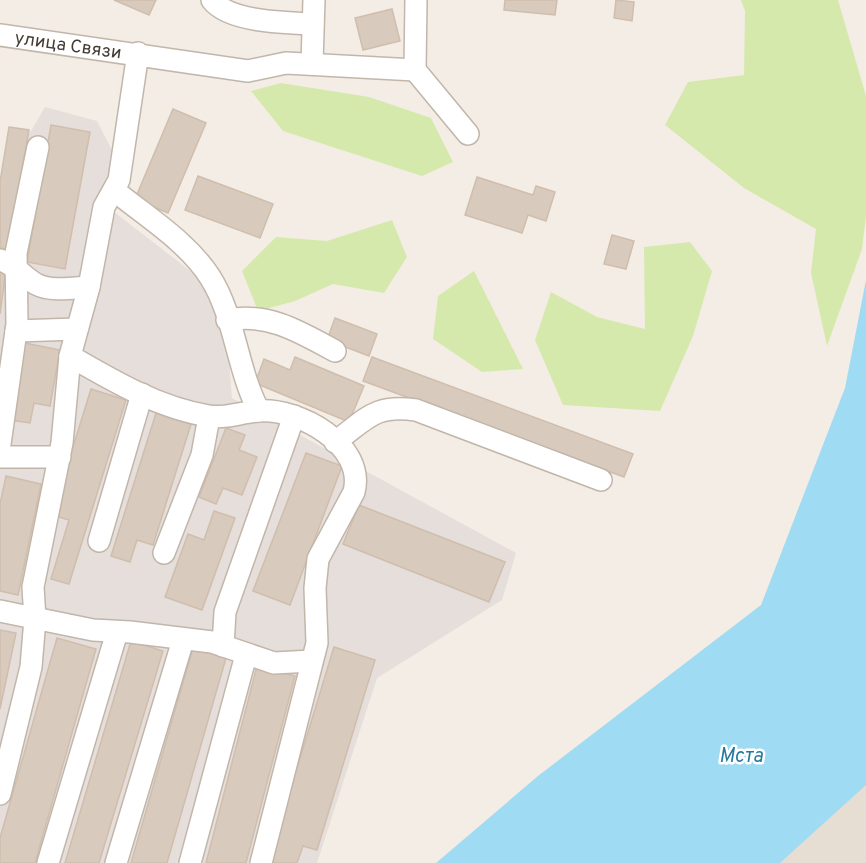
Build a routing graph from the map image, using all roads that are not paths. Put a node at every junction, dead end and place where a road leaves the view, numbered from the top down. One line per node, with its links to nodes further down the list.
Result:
1 (212, 0): 4 (street)
2 (314, 0): 4 (street)
3 (416, 0): 8 (street)
4 (314, 24): 7 (street)
5 (0, 35): 6 (street, улица Связи)
6 (138, 53): 7 (street, улица Связи); 11 (street)
7 (312, 63): 8 (street, улица Связи)
8 (415, 70): 9 (street)
9 (468, 134)
10 (38, 147): 12 (street)
11 (114, 190): 13 (street); 14 (street)
12 (9, 265): 13 (street); 16 (street)
13 (89, 287): 15 (street)
14 (227, 320): 17 (street); 20 (street)
15 (77, 329): 16 (street); 18 (street)
16 (16, 331): 24 (street)
17 (335, 351)
18 (70, 356): 19 (street); 26 (street)
19 (142, 394): 22 (street); 28 (street)
20 (259, 411): 21 (street); 22 (street)
21 (294, 416): 23 (street); 34 (street)
22 (209, 417): 29 (street)
23 (335, 442): 27 (street); 36 (street)
24 (0, 444)
25 (0, 457): 26 (street)
26 (60, 458): 31 (street)
27 (601, 480)
28 (99, 541)
29 (164, 553)
30 (0, 611): 31 (street)
31 (35, 619): 32 (street); 37 (street)
32 (117, 632): 33 (street); 38 (street)
33 (183, 640): 34 (street); 39 (street)
34 (223, 646): 35 (street)
35 (246, 655): 36 (street); 40 (street)
36 (312, 661): 41 (street)
37 (0, 794)
38 (48, 863)
39 (116, 863)
40 (190, 863)
41 (261, 863)

